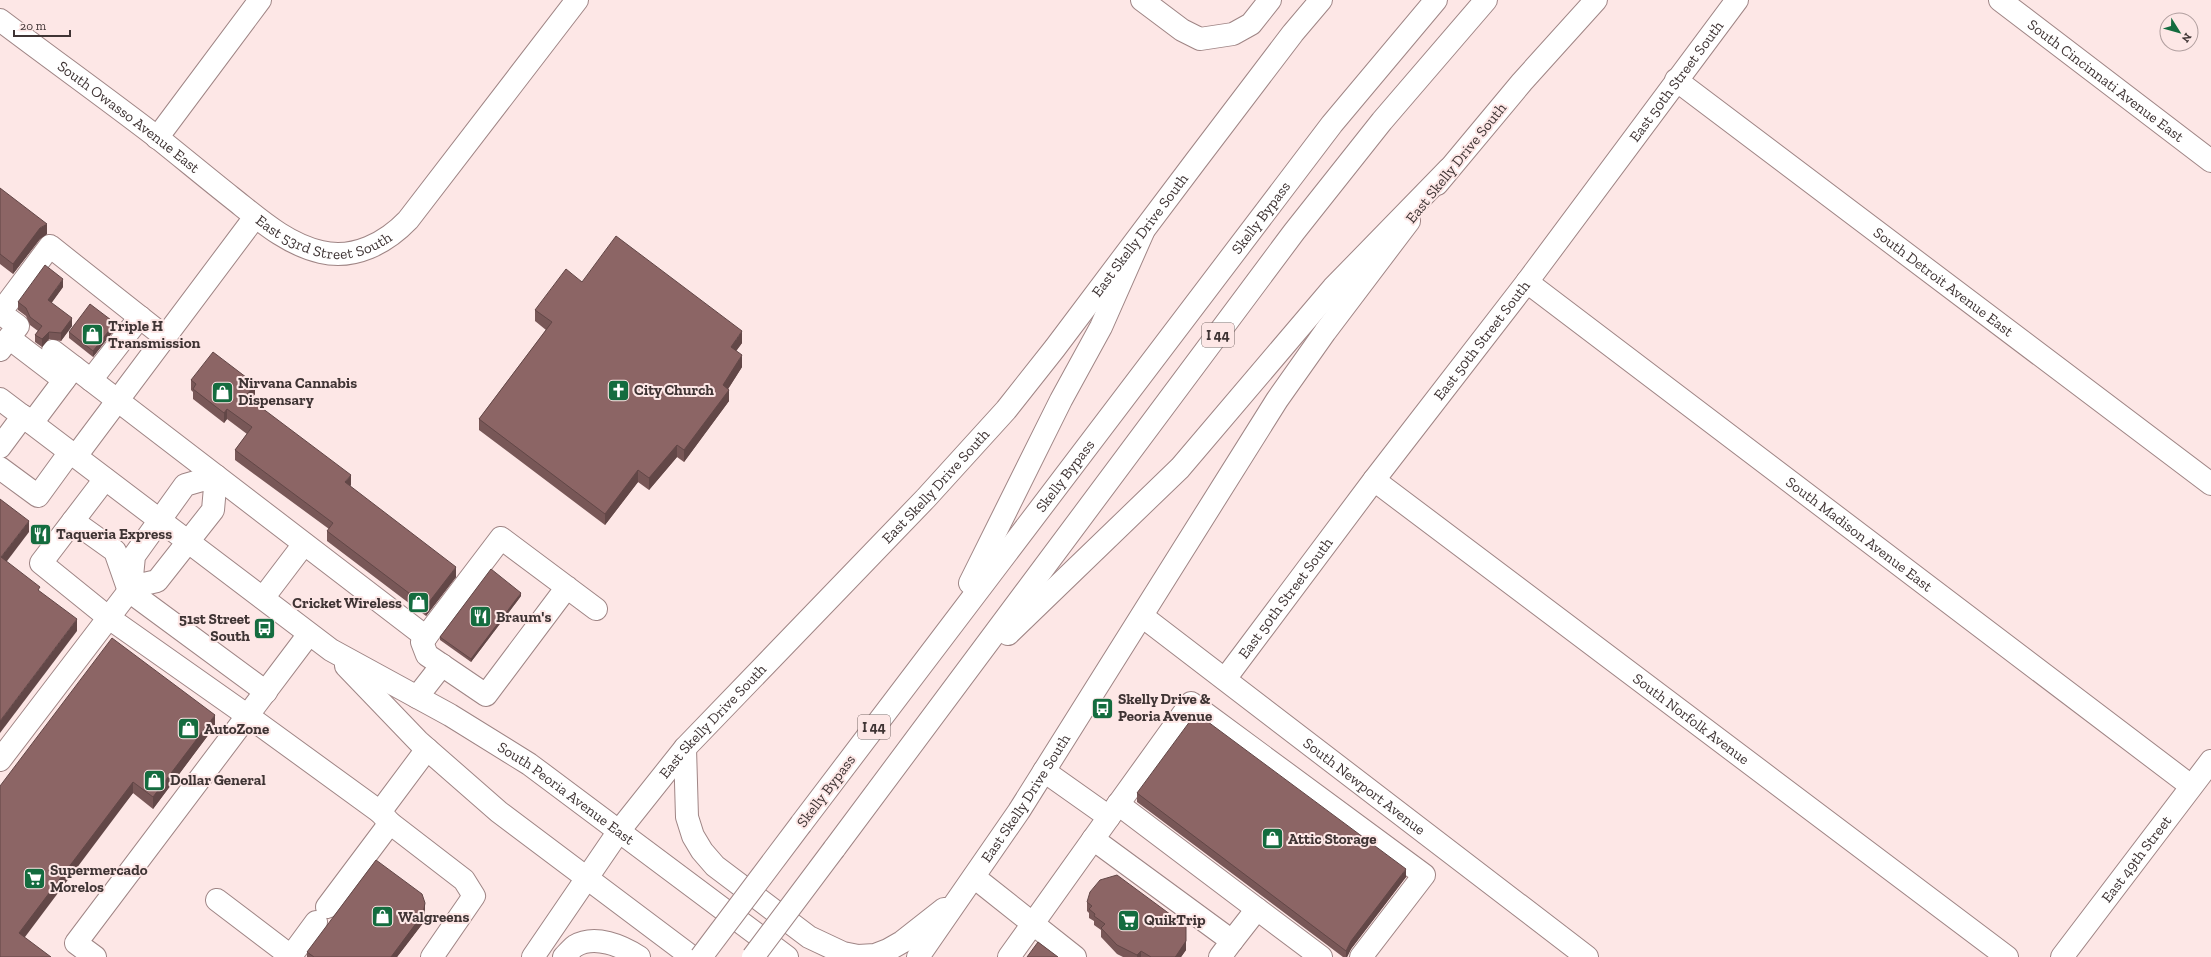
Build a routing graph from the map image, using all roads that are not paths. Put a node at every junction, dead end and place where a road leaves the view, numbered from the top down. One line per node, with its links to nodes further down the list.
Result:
1 (260, 0): 13 (main road)
2 (577, 0): 16 (main road, East 53rd Street South)
3 (1142, 0): 4 (main road)
4 (1270, 0)
5 (1320, 0): 17 (main road, East Skelly Drive South)
6 (1436, 0): 43 (main road, Skelly Bypass / I 44)
7 (1486, 0): 48 (main road, I 44)
8 (1596, 0): 15 (main road, East Skelly Drive South)
9 (1737, 0): 12 (main road, East 50th Street South)
10 (2000, 0): 14 (main road, South Cincinnati Avenue East)
11 (0, 20): 13 (main road, South Owasso Avenue East)
12 (1676, 80): 18 (main road, East 50th Street South); 32 (main road, South Detroit Avenue East)
13 (157, 138): 16 (main road, South Owasso Avenue East)
14 (2211, 161)
15 (1449, 169): 41 (main road, East Skelly Drive South); 48 (main road)
16 (255, 217): 20 (main road, East 53rd Street South)
17 (1143, 232): 43 (main road); 53 (main road, East Skelly Drive South)
18 (1527, 282): 31 (main road, East 50th Street South); 58 (main road, South Madison Avenue East)
19 (140, 317): 20 (main road); 21 (main road); 22 (main road)
20 (166, 337): 24 (main road, East 53rd Street South)
21 (9, 338): 22 (main road); 22 (main road)
22 (76, 376): 24 (main road); 25 (main road)
23 (0, 399): 25 (main road, South Peoria Avenue East)
24 (117, 401): 27 (main road, East 53rd Street South); 29 (main road)
25 (27, 420): 26 (main road); 27 (main road, South Peoria Avenue East)
26 (0, 447)
27 (73, 454): 28 (main road, East 53rd Street South); 30 (main road, South Peoria Avenue East)
28 (0, 468)
29 (216, 476): 33 (main road); 35 (main road); 36 (main road)
30 (105, 478): 33 (main road, South Peoria Avenue East); 34 (main road)
31 (1374, 480): 49 (main road, East 50th Street South); 86 (main road, South Norfolk Avenue)
32 (2211, 484)
33 (160, 520): 35 (main road, South Peoria Avenue East); 38 (main road)
34 (73, 521): 38 (main road); 42 (main road)
35 (188, 542): 38 (main road); 39 (main road, South Peoria Avenue East)
36 (304, 544): 39 (main road); 45 (main road)
37 (568, 588): 40 (main road); 45 (main road); 47 (main road)
38 (130, 589): 42 (main road); 50 (main road)
39 (263, 598): 44 (main road, South Peoria Avenue East)
40 (596, 608)
41 (1142, 616): 49 (main road, South Newport Avenue); 57 (main road, East Skelly Drive South)
42 (109, 618): 52 (main road); 55 (main road)
43 (947, 629): 77 (main road, Skelly Bypass / I 44, bridge)
44 (310, 634): 46 (main road, South Peoria Avenue East); 50 (main road)
45 (426, 637): 47 (main road)
46 (331, 650): 51 (main road, South Peoria Avenue East); 54 (main road, South Peoria Avenue East)
47 (442, 665): 51 (main road)
48 (961, 679): 78 (main road, I 44, bridge)
49 (1225, 679): 85 (main road, South Newport Avenue)
50 (266, 692): 52 (main road)
51 (417, 697): 61 (main road, South Peoria Avenue East)
52 (248, 716): 60 (main road); 71 (main road)
53 (685, 748): 61 (main road, East Skelly Drive South); 65 (main road)
54 (427, 750): 60 (main road); 63 (main road, South Peoria Avenue East)
55 (0, 760)
56 (2211, 761): 58 (main road, East 49th Street)
57 (1044, 771): 59 (main road); 64 (main road, East Skelly Drive South)
58 (2191, 786): 87 (main road, East 49th Street)
59 (1113, 811): 62 (main road); 67 (main road); 84 (main road)
60 (385, 818): 70 (main road); 72 (main road)
61 (619, 831): 63 (main road, East Skelly Drive South); 79 (main road, South Peoria Avenue East)
62 (1093, 839): 68 (main road); 69 (main road)
63 (586, 877): 73 (main road, East Skelly Drive South); 76 (main road, South Peoria Avenue East)
64 (974, 877): 65 (main road, East Skelly Drive South); 68 (main road)
65 (959, 898): 80 (main road, East Skelly Drive South)
66 (217, 900): 70 (main road)
67 (1257, 909): 69 (main road); 83 (main road)
68 (1032, 924): 81 (main road); 82 (main road)
69 (1226, 949)
70 (291, 956)
71 (95, 957)
72 (432, 957)
73 (533, 957)
74 (564, 957): 75 (main road)
75 (639, 957)
76 (692, 957)
77 (701, 957)
78 (753, 957)
79 (787, 957)
80 (918, 957)
81 (1009, 957)
82 (1075, 957)
83 (1321, 957)
84 (1361, 957)
85 (1587, 957)
86 (2007, 957)
87 (2062, 957)

